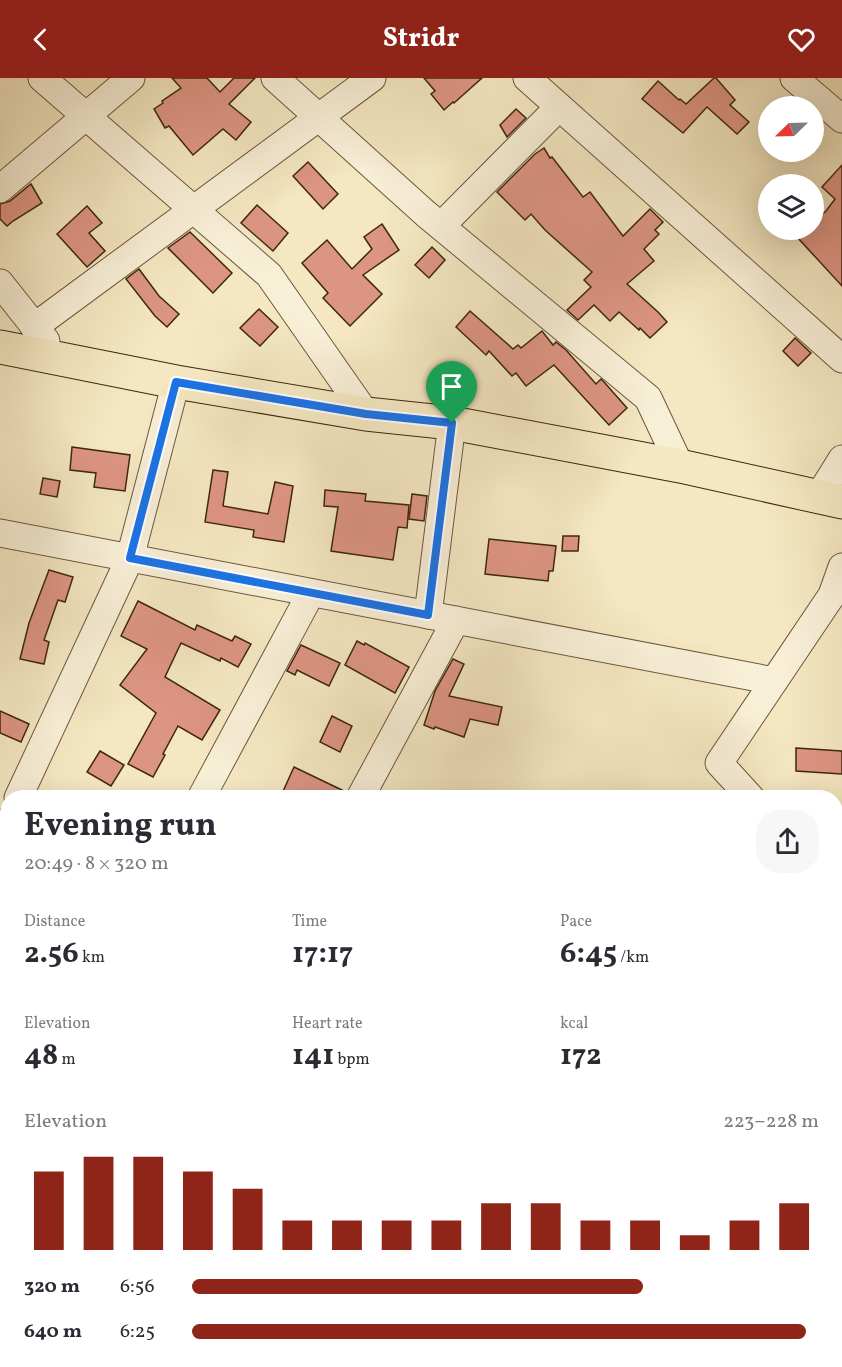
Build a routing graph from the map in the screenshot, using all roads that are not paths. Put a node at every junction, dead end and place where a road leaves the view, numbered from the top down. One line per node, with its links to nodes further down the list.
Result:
1 (42, 78): 8 (street)
2 (131, 78): 8 (street)
3 (275, 78): 9 (street)
4 (372, 78): 9 (street)
5 (795, 78): 10 (street)
6 (532, 80): 7 (street)
7 (559, 107): 13 (street); 18 (street)
8 (86, 117): 11 (street); 12 (street)
9 (319, 117): 12 (street); 13 (street)
10 (842, 119)
11 (0, 189)
12 (194, 210): 15 (street); 20 (street)
13 (441, 226): 23 (street)
14 (0, 283): 15 (street)
15 (34, 327): 17 (street)
16 (0, 347): 17 (main road)
17 (60, 359): 19 (main road)
18 (842, 359)
19 (176, 382): 20 (main road); 26 (street)
20 (366, 414): 21 (main road)
21 (452, 423): 23 (main road); 29 (street)
22 (842, 459): 24 (street)
23 (680, 466): 24 (main road)
24 (830, 499)
25 (0, 533): 26 (street)
26 (130, 558): 28 (street); 32 (street)
27 (842, 567): 31 (street)
28 (311, 592): 29 (street); 33 (street)
29 (428, 615): 30 (street)
30 (456, 620): 31 (street); 34 (street)
31 (774, 681): 35 (street)
32 (22, 790)
33 (205, 790)
34 (364, 790)
35 (743, 790)

